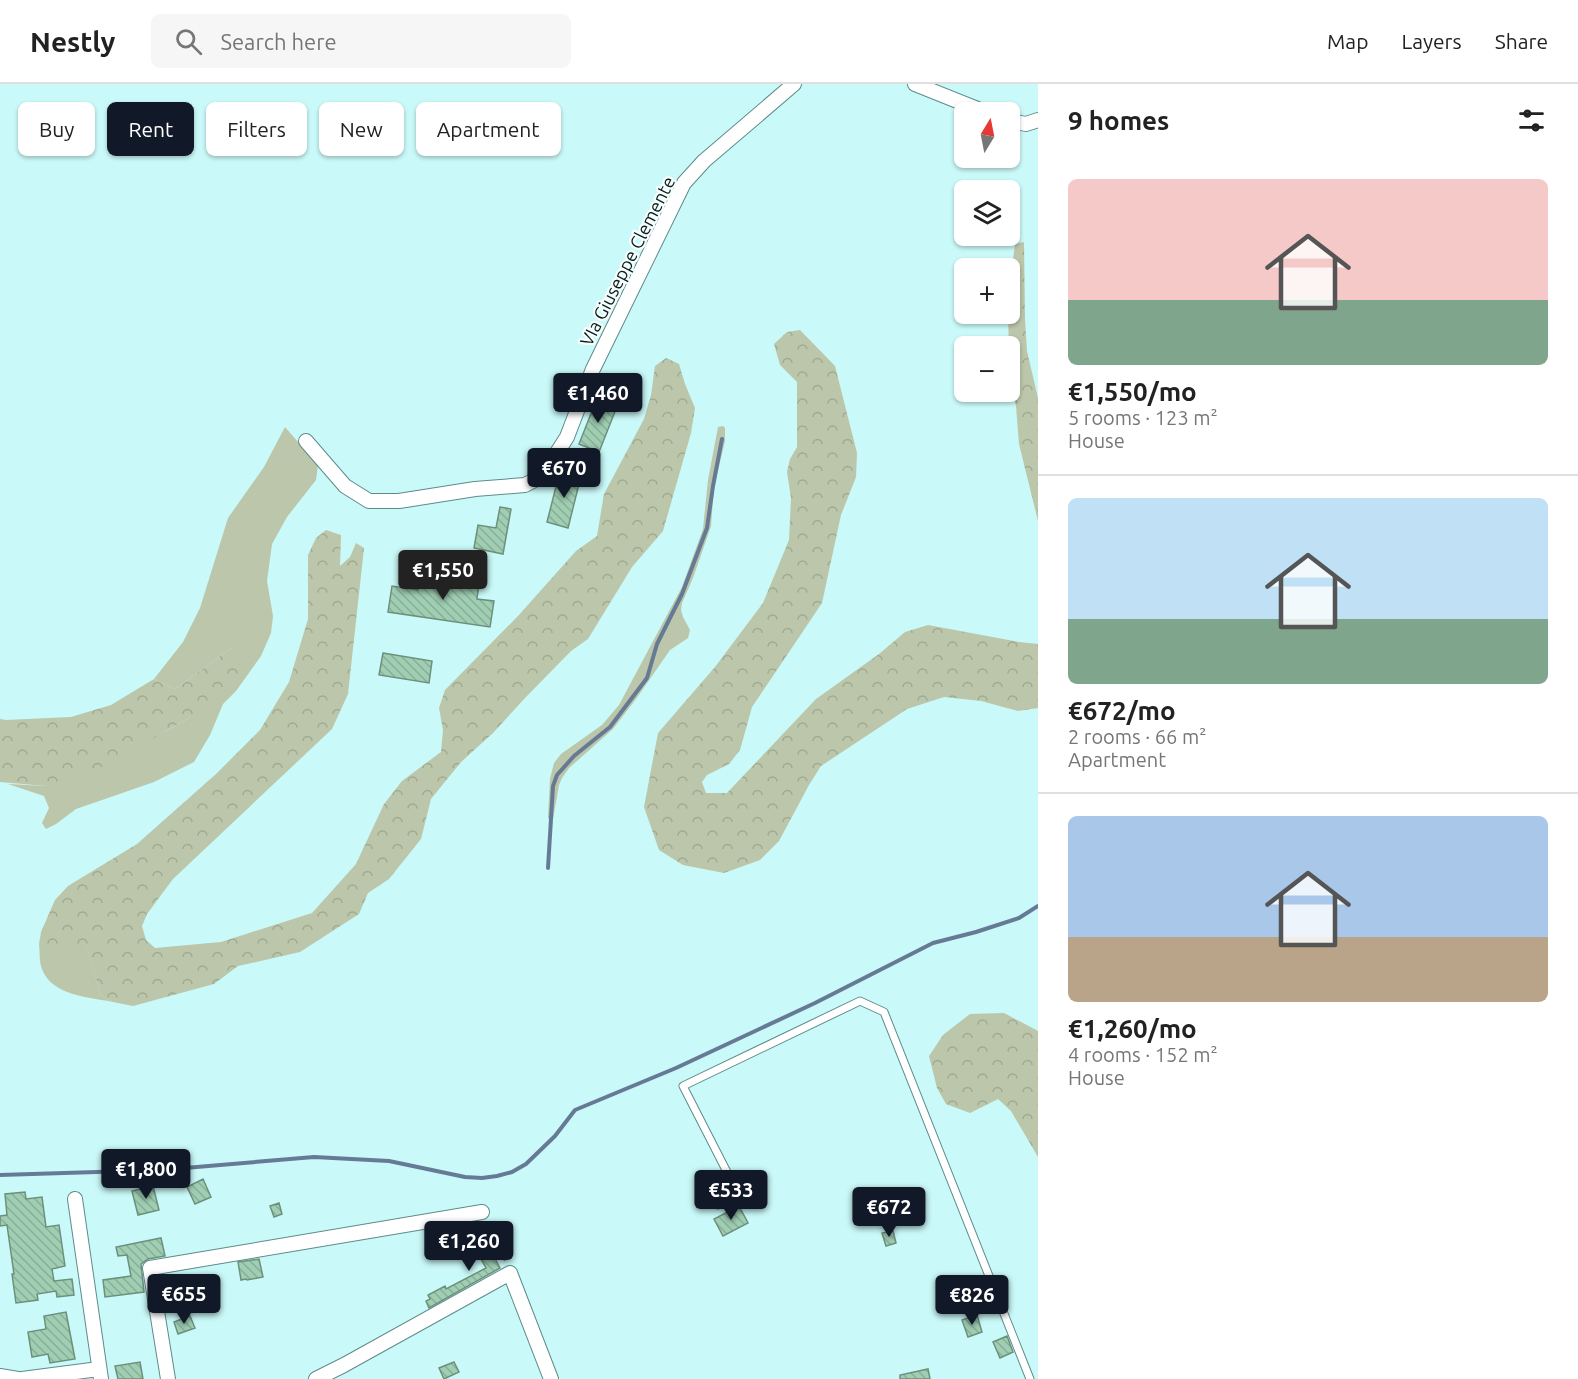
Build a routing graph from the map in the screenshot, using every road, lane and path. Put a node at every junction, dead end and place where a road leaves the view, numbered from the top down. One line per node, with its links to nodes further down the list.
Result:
1 (794, 84): 6 (street, VIa Giuseppe Clemente)
2 (915, 84): 3 (street)
3 (959, 102)
4 (1038, 120): 5 (street)
5 (1020, 123)
6 (306, 441)
7 (75, 1199): 11 (street)
8 (718, 1205): 17 (lane)
9 (482, 1212): 10 (path); 14 (street)
10 (510, 1272): 15 (street); 16 (street)
11 (100, 1374): 13 (street)
12 (0, 1376): 13 (street)
13 (20, 1379)
14 (168, 1379)
15 (316, 1379)
16 (551, 1379)
17 (1030, 1379)

